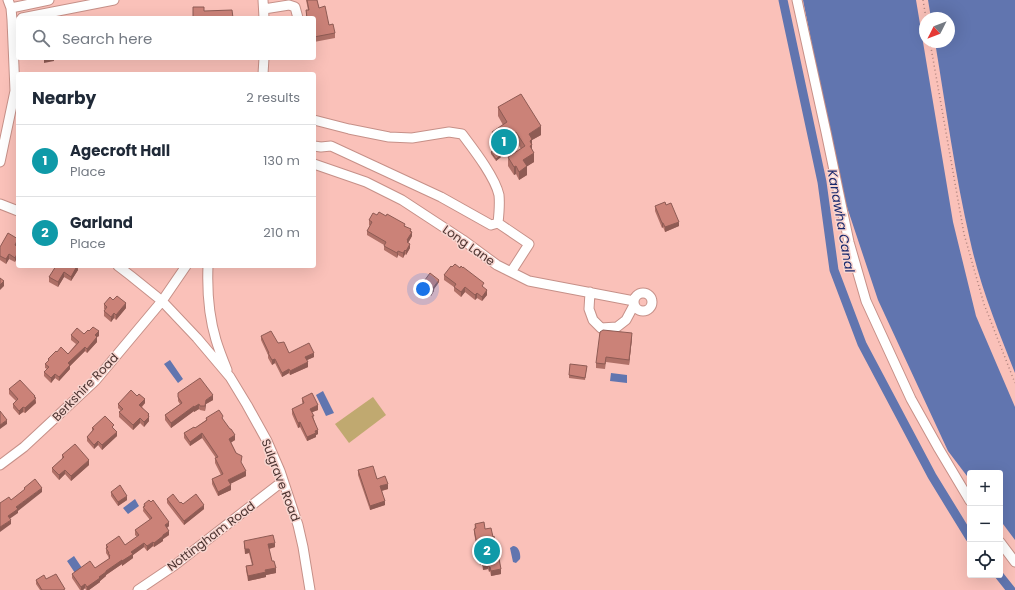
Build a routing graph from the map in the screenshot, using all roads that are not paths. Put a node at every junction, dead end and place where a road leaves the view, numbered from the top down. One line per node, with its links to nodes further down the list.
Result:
1 (49, 0): 4 (street)
2 (114, 0): 6 (street)
3 (797, 0): 27 (street)
4 (9, 4): 8 (street)
5 (264, 9): 7 (street)
6 (32, 16)
7 (297, 16)
8 (15, 19): 13 (street)
9 (264, 60): 10 (street)
10 (262, 72)
11 (316, 121): 17 (street)
12 (316, 146): 17 (street)
13 (0, 162)
14 (316, 165): 21 (street, Long Lane)
15 (0, 204): 16 (street)
16 (16, 210)
17 (498, 223): 21 (street)
18 (121, 268): 23 (street, Sulgrave Road)
19 (185, 268): 23 (street)
20 (208, 268): 24 (street, Sulgrave Road)
21 (511, 272): 22 (street, Long Lane)
22 (590, 292): 22 (street, Long Lane)
23 (162, 301): 24 (street, Sulgrave Road); 25 (street, Berkshire Road)
24 (230, 377): 26 (street, Sulgrave Road)
25 (0, 465)
26 (283, 481): 30 (street, Nottingham Road); 31 (street, Sulgrave Road)
27 (967, 497)
28 (1003, 546): 29 (street)
29 (1015, 562)
30 (138, 590)
31 (310, 590)

